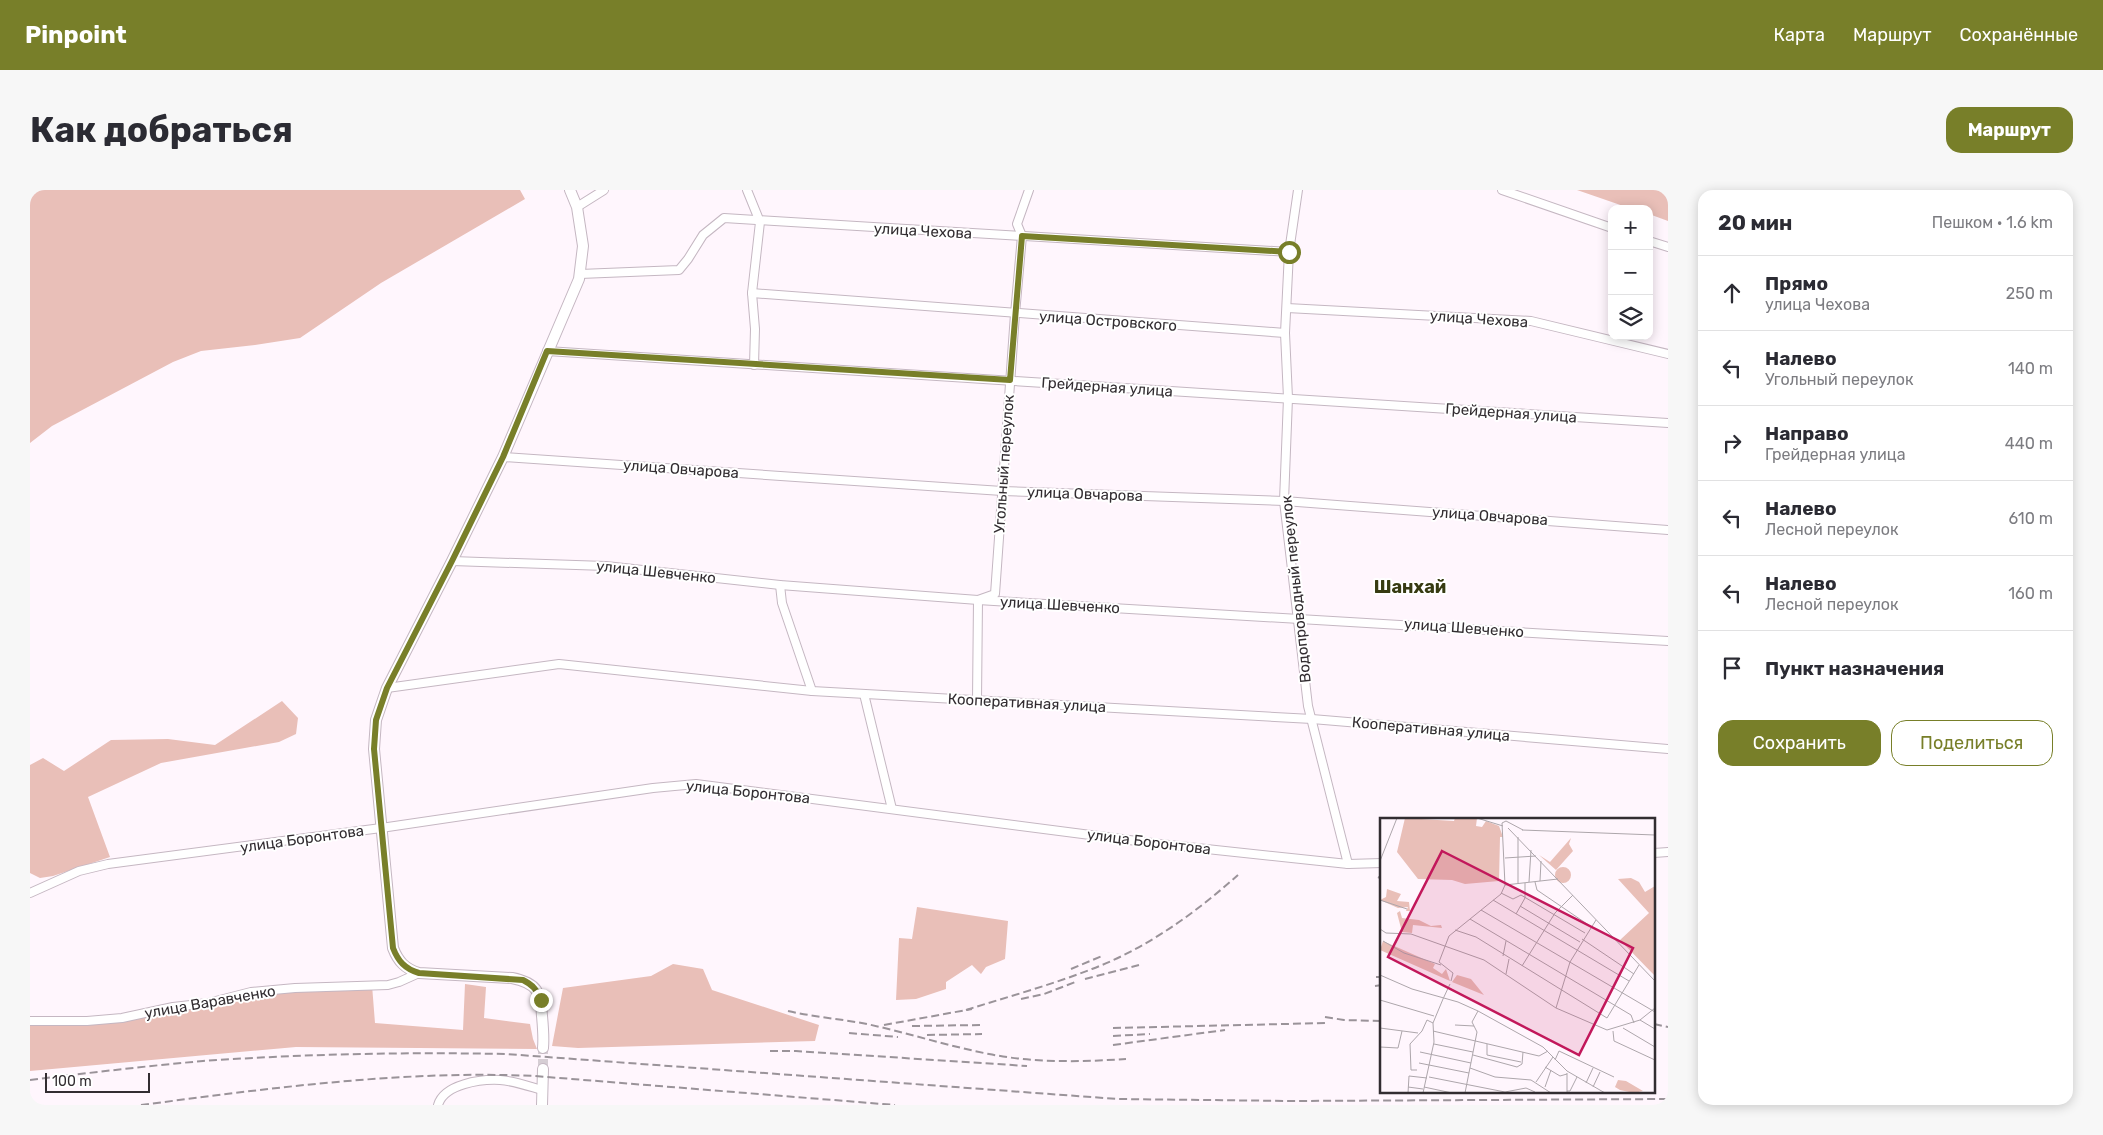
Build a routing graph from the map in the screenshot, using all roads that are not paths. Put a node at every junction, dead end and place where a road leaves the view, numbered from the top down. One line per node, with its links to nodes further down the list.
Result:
1 (570, 190): 7 (main road)
2 (604, 190): 7 (street)
3 (747, 190): 8 (street)
4 (1029, 190): 10 (street, Угольный переулок)
5 (1298, 190): 13 (street, Водопроводный переулок)
6 (1502, 190): 9 (street)
7 (577, 207): 14 (main road)
8 (760, 222): 10 (street, улица Чехова); 14 (street, улица Чехова); 15 (street)
9 (1608, 227)
10 (1022, 236): 13 (street, улица Чехова); 17 (street, Угольный переулок)
11 (1653, 242): 12 (street)
12 (1668, 247)
13 (1289, 252): 16 (street, Водопроводный переулок)
14 (580, 274): 19 (main road)
15 (752, 293): 17 (street, улица Островского); 21 (street)
16 (1287, 308): 18 (street, Водопроводный переулок); 20 (street, улица Чехова)
17 (1015, 314): 18 (street, улица Островского); 22 (street, Угольный переулок)
18 (1285, 333): 23 (street, Водопроводный переулок)
19 (547, 351): 21 (street, Грейдерная улица); 25 (main road)
20 (1668, 354)
21 (754, 365): 22 (street, Грейдерная улица)
22 (1010, 380): 23 (street, Грейдерная улица); 26 (street, Угольный переулок)
23 (1288, 398): 24 (street, Грейдерная улица); 27 (street, Водопроводный переулок)
24 (1668, 423)
25 (503, 457): 26 (street, улица Овчарова); 29 (main road)
26 (1002, 490): 27 (street, улица Овчарова); 31 (street, Угольный переулок)
27 (1284, 501): 28 (street, улица Овчарова); 32 (street, Водопроводный переулок)
28 (1668, 530)
29 (452, 561): 30 (street, улица Шевченко); 34 (main road)
30 (780, 585): 31 (street, улица Шевченко); 35 (street)
31 (978, 600): 32 (street, улица Шевченко); 37 (street)
32 (1297, 618): 33 (street, улица Шевченко); 38 (street, Водопроводный переулок)
33 (1668, 641)
34 (387, 688): 35 (street, Кооперативная улица); 41 (main road)
35 (812, 691): 36 (street, Кооперативная улица)
36 (864, 694): 37 (street, Кооперативная улица); 40 (street)
37 (977, 700): 38 (street, Кооперативная улица)
38 (1312, 719): 39 (street, Кооперативная улица); 43 (street, Водопроводный переулок)
39 (1668, 749)
40 (892, 808): 41 (street, улица Боронтова); 43 (street, улица Боронтова)
41 (381, 828): 44 (street, улица Боронтова); 45 (main road)
42 (1380, 863): 43 (street, улица Боронтова)
43 (1348, 864)
44 (30, 893)
45 (419, 973): 46 (street, улица Варавченко); 47 (main road)
46 (30, 1021)
47 (544, 1048)
48 (543, 1069): 49 (main road)
49 (542, 1090): 50 (street); 51 (main road)
50 (438, 1105)
51 (542, 1105)

